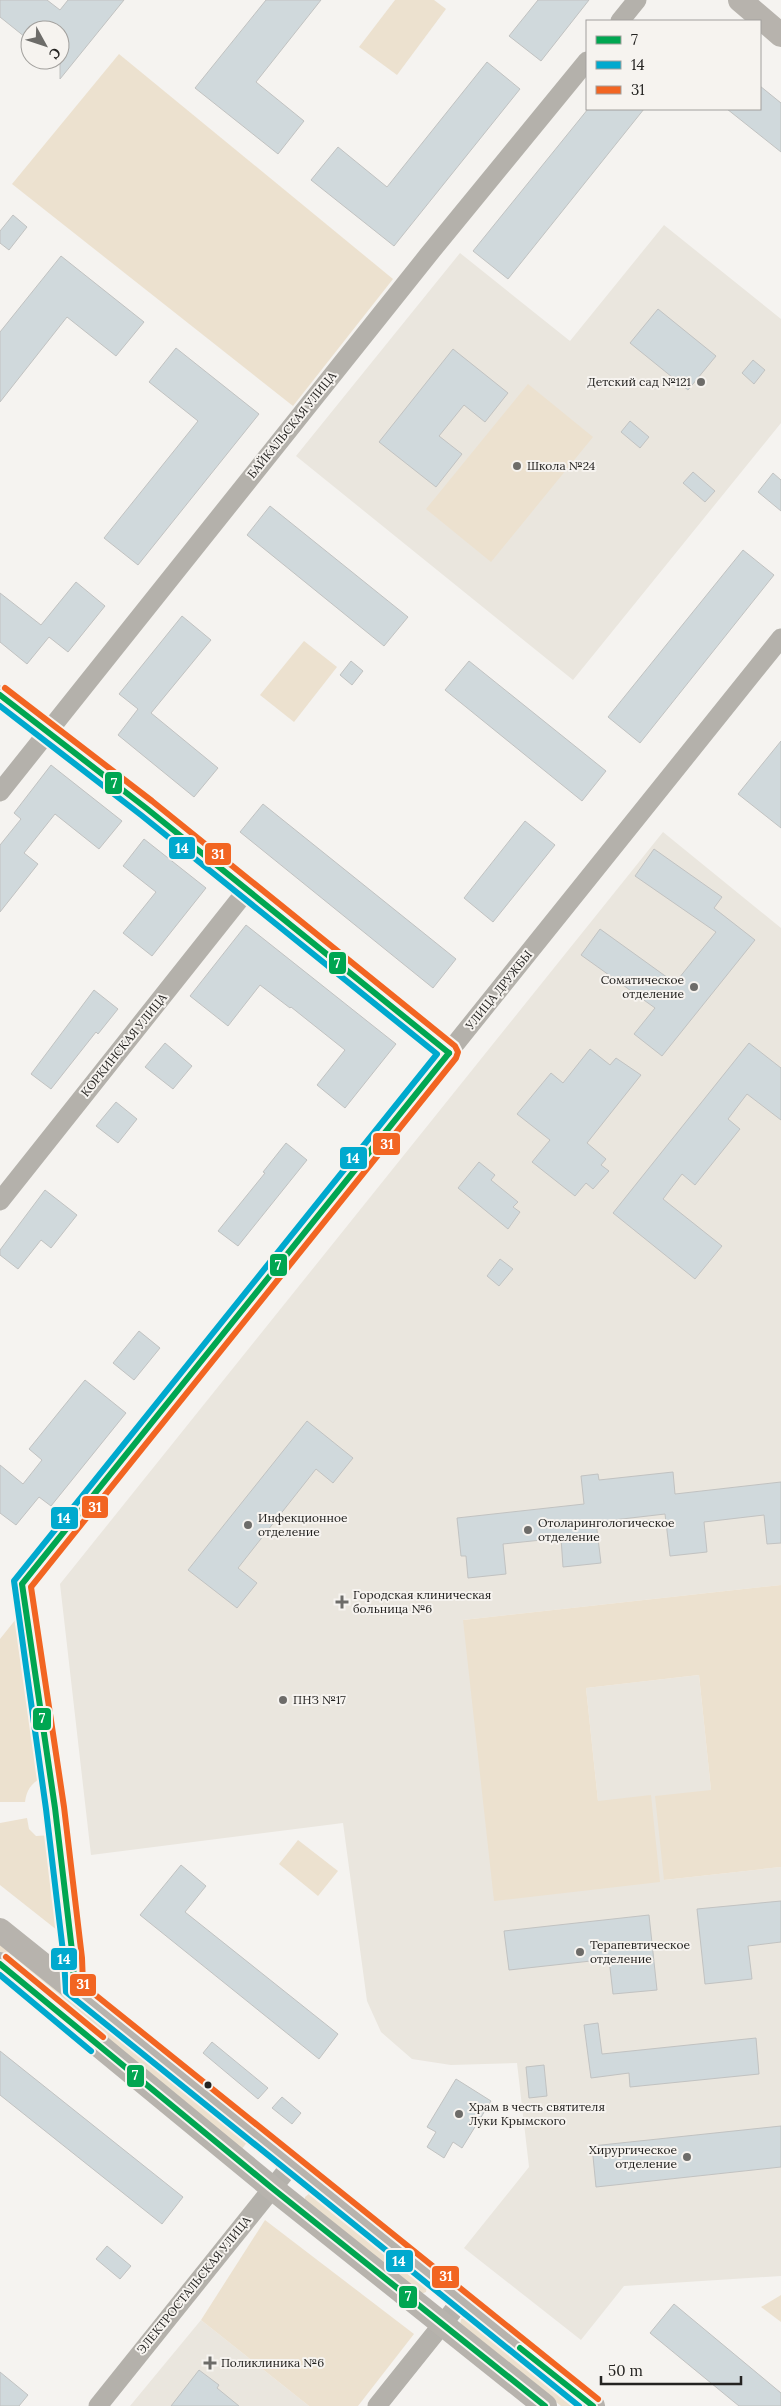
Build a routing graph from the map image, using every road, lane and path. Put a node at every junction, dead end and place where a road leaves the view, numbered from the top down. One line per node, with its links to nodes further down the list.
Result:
1 (637, 0): 3 (street)
2 (740, 0): 4 (main road)
3 (621, 20)
4 (781, 35)
5 (586, 62): 8 (street, БАЙКАЛЬСКАЯ УЛИЦА)
6 (781, 638): 11 (street, УЛИЦА ДРУЖБЫ)
7 (0, 695): 8 (street)
8 (46, 733): 9 (street, БАЙКАЛЬСКАЯ УЛИЦА); 10 (street)
9 (0, 792)
10 (248, 890): 11 (street); 12 (street, КОРКИНСКАЯ УЛИЦА)
11 (449, 1053): 15 (street, УЛИЦА ДРУЖБЫ)
12 (0, 1201)
13 (0, 1930): 15 (main road)
14 (0, 1964): 17 (main road)
15 (74, 1989): 16 (main road)
16 (291, 2165): 17 (street, ЭЛЕКТРОСТАЛЬСКАЯ УЛИЦА); 18 (main road)
17 (272, 2188): 19 (main road); 20 (street, ЭЛЕКТРОСТАЛЬСКАЯ УЛИЦА)
18 (461, 2301): 19 (street); 23 (main road)
19 (442, 2324): 21 (street); 22 (main road)
20 (98, 2406)
21 (377, 2406)
22 (545, 2406)
23 (593, 2406)

